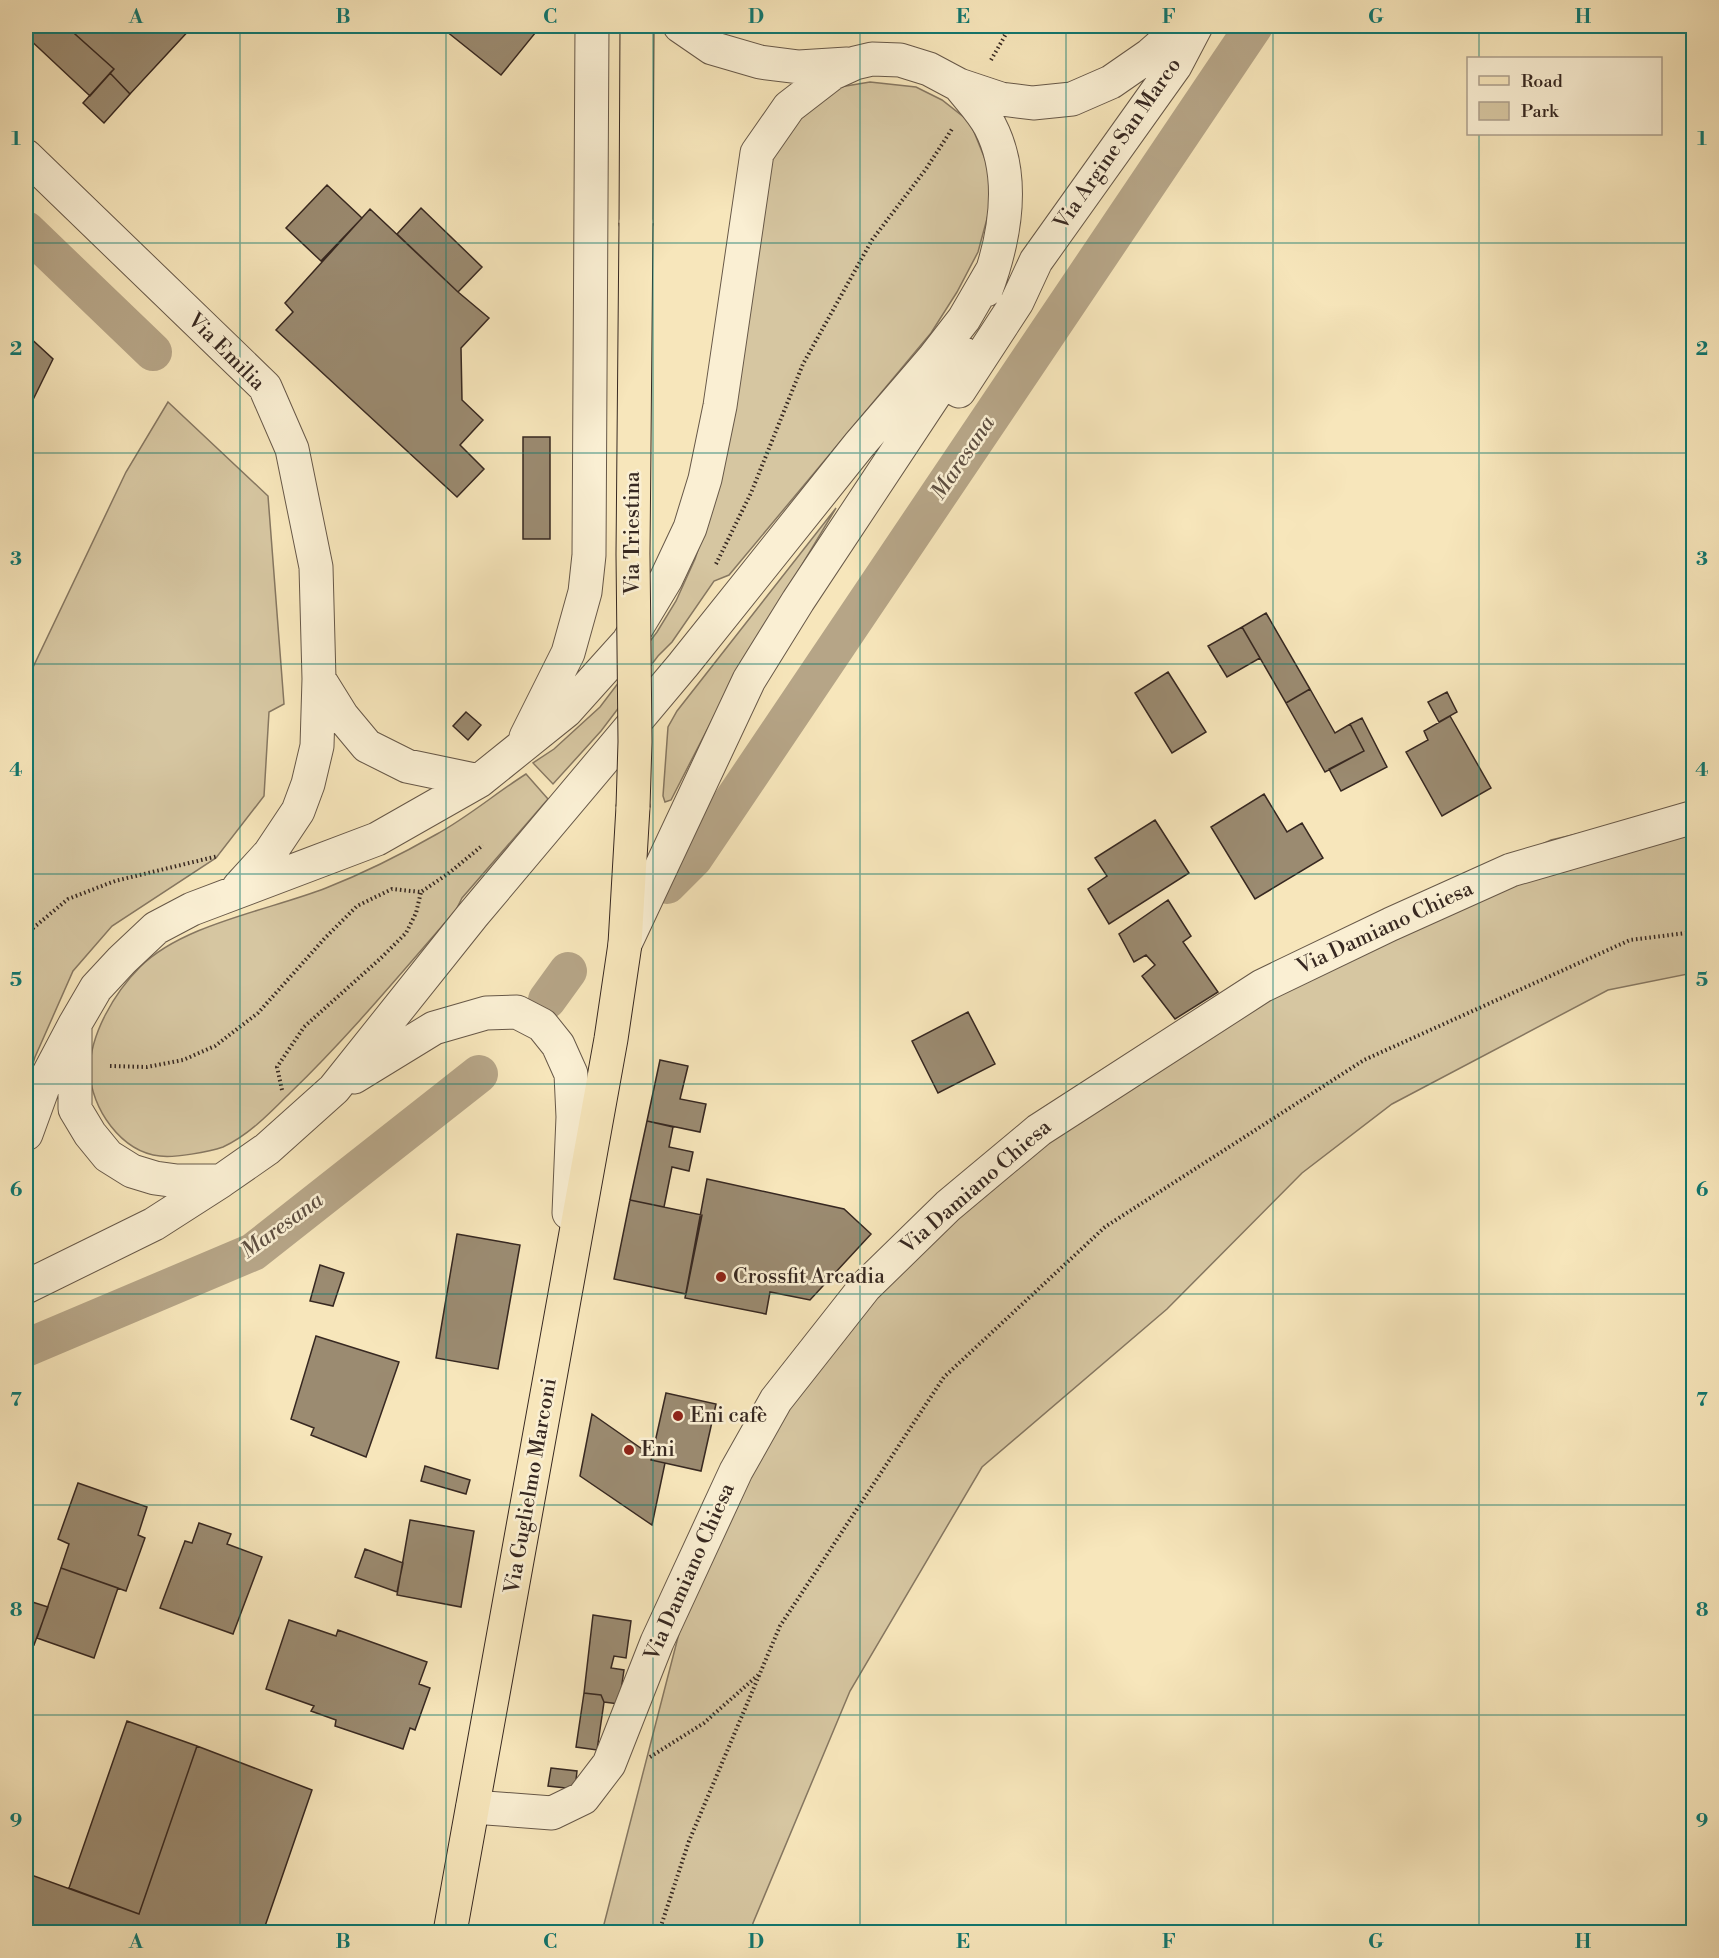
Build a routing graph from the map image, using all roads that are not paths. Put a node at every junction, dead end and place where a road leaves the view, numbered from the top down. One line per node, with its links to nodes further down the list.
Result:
1 (592, 26): 12 (street)
2 (637, 26): 17 (main road, Via Triestina, bridge)
3 (680, 26): 6 (street)
4 (1183, 26): 7 (street)
5 (1196, 26): 9 (street, Via Argine San Marco)
6 (855, 63): 7 (street); 12 (street)
7 (959, 85): 10 (street)
8 (26, 156): 11 (street, Via Emilia)
9 (1036, 261): 10 (street); 13 (street)
10 (972, 313): 13 (street); 20 (street)
11 (319, 679): 14 (street); 16 (street, Via Emilia)
12 (522, 746): 14 (street)
13 (701, 780): 17 (street)
14 (480, 781): 16 (street)
15 (1694, 817): 25 (street, Via Damiano Chiesa)
16 (234, 893): 18 (street)
17 (625, 944): 19 (main road, Via Triestina)
18 (75, 1024): 21 (street); 22 (street)
19 (611, 1039): 23 (main road, Via Guglielmo Marconi)
20 (334, 1089): 22 (street); 23 (street)
21 (26, 1134)
22 (221, 1181): 24 (street)
23 (570, 1267): 25 (main road, Via Guglielmo Marconi)
24 (26, 1287)
25 (473, 1807): 26 (main road, Via Guglielmo Marconi)
26 (450, 1932)

